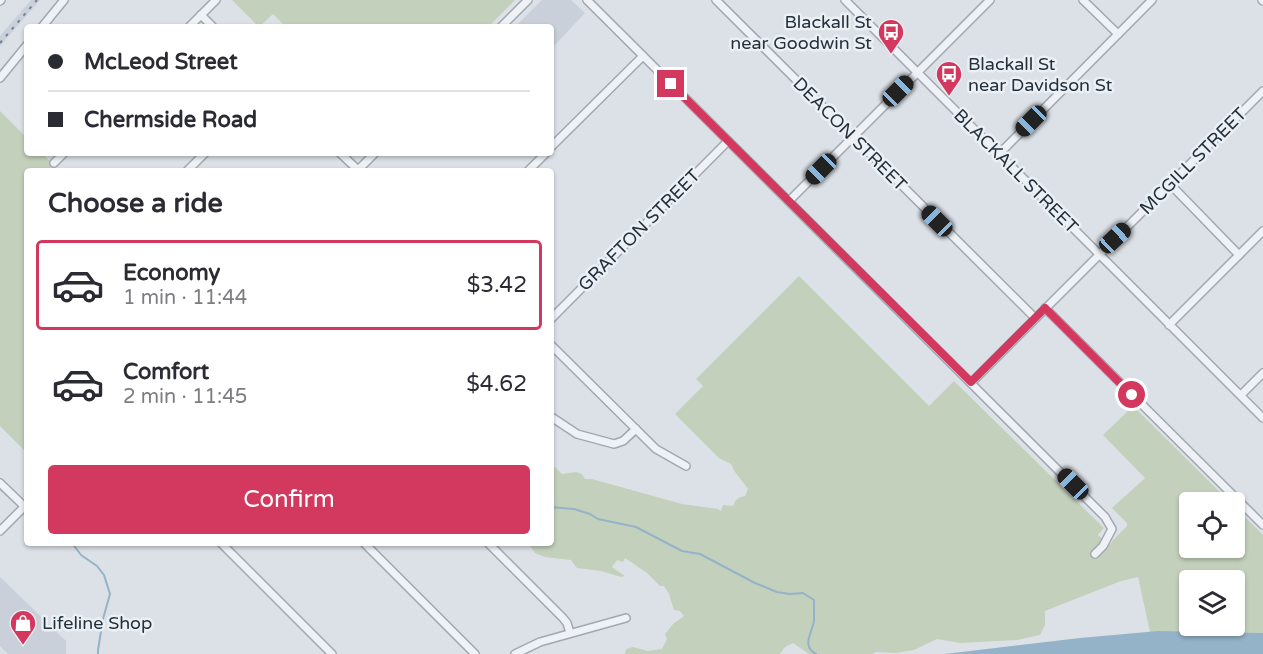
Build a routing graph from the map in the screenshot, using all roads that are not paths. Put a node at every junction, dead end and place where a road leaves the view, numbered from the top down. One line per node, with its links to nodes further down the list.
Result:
1 (64, 0): 11 (street)
2 (216, 0): 10 (street)
3 (528, 0): 14 (street)
4 (587, 0): 17 (street)
5 (716, 0): 21 (street, DEACON STREET)
6 (845, 0): 18 (street, BLACKALL STREET)
7 (990, 0): 18 (street)
8 (1083, 0): 15 (street)
9 (1152, 0): 15 (street)
10 (201, 15): 12 (street); 13 (street)
11 (44, 24)
12 (192, 24)
13 (210, 24)
14 (504, 24)
15 (1118, 34): 24 (street)
16 (24, 49): 19 (street)
17 (643, 56): 22 (street); 23 (street)
18 (917, 72): 21 (street); 24 (street, BLACKALL STREET)
19 (0, 78)
20 (1263, 91): 35 (street, MCGILL STREET)
21 (853, 136): 36 (street); 42 (street, DEACON STREET)
22 (728, 141): 36 (street); 41 (street, GRAFTON STREET)
23 (554, 144)
24 (999, 154): 38 (street, BLACKALL STREET)
25 (61, 156): 30 (street)
26 (202, 156): 31 (street)
27 (344, 156): 32 (street)
28 (373, 156): 33 (street)
29 (543, 156): 34 (street)
30 (54, 163)
31 (190, 168)
32 (359, 168)
33 (363, 168)
34 (531, 168)
35 (1170, 184): 38 (street, MCGILL STREET); 39 (street)
36 (789, 201): 46 (street)
37 (1263, 231): 39 (street)
38 (1099, 254): 40 (street, MCGILL STREET); 43 (street, BLACKALL STREET)
39 (1239, 255): 43 (street)
40 (1045, 308): 42 (street, MCGILL STREET); 55 (street)
41 (554, 316)
42 (1035, 318): 46 (street, MCGILL STREET)
43 (1170, 325): 47 (street, BLACKALL STREET)
44 (554, 348): 50 (street)
45 (1263, 373): 47 (street)
46 (971, 382): 60 (street)
47 (1241, 395): 48 (street, BLACKALL STREET)
48 (1263, 418)
49 (554, 419): 50 (street)
50 (636, 429): 51 (street)
51 (686, 466)
52 (0, 483): 53 (street)
53 (24, 503)
54 (24, 507): 56 (street)
55 (1263, 525)
56 (0, 531)
57 (223, 546): 63 (street)
58 (367, 546): 64 (street)
59 (491, 546): 62 (street)
60 (1095, 554)
61 (626, 618): 62 (street)
62 (570, 633): 65 (street)
63 (332, 654)
64 (475, 654)
65 (515, 654)

